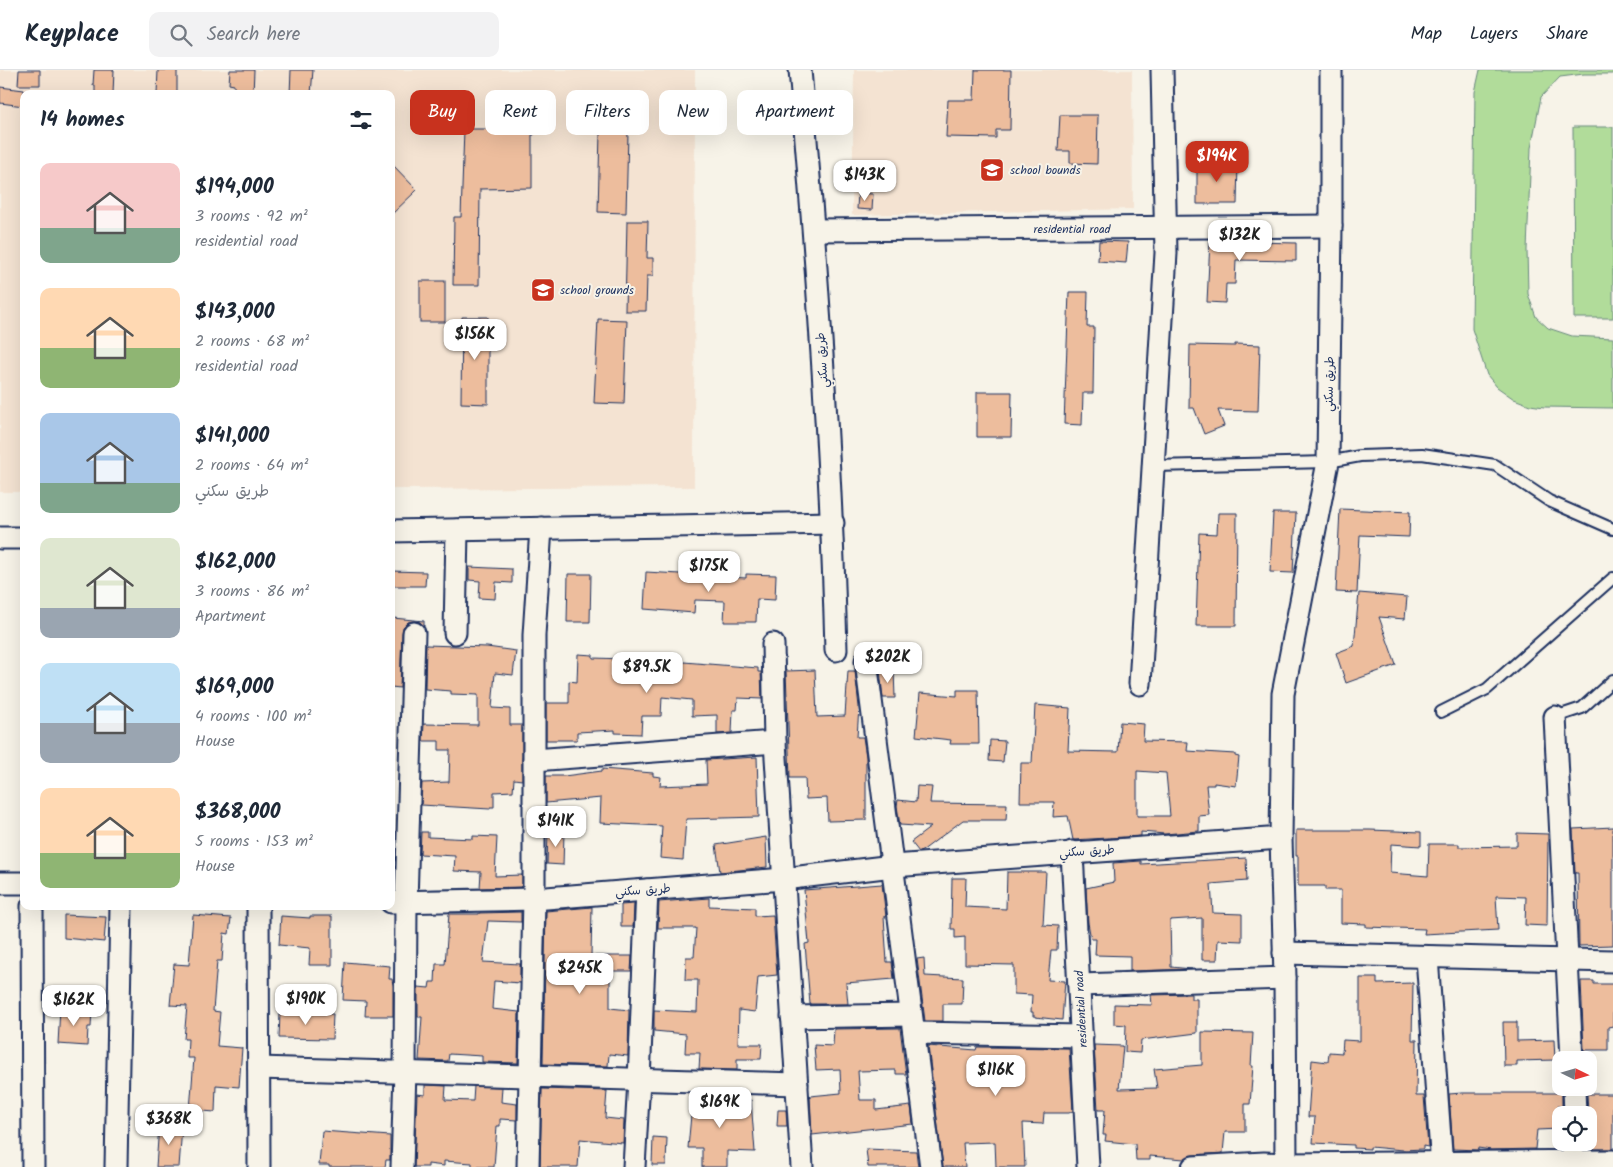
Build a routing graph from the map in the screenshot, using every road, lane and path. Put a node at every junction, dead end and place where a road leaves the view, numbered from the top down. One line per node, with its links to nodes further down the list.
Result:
1 (800, 70): 6 (street, طريق سكني)
2 (1162, 70): 5 (street)
3 (1331, 70): 4 (street, طريق سكني)
4 (1331, 226): 5 (street, residential road); 7 (street, طريق سكني)
5 (1165, 228): 6 (street, residential road); 8 (street)
6 (814, 230): 9 (street, طريق سكني)
7 (1328, 462): 8 (lane); 11 (lane); 28 (street, طريق سكني)
8 (1153, 466): 23 (street)
9 (833, 523): 10 (street); 20 (street, طريق سكني)
10 (541, 528): 12 (street); 27 (street)
11 (1613, 529)
12 (457, 530): 13 (street); 18 (street)
13 (395, 531)
14 (0, 538): 15 (street)
15 (20, 538)
16 (1613, 578): 24 (lane)
17 (414, 633): 36 (street)
18 (456, 634)
19 (773, 644): 26 (street)
20 (836, 650)
21 (866, 661): 30 (street)
22 (1613, 680): 25 (lane)
23 (1140, 684)
24 (1442, 712)
25 (1555, 717): 42 (street)
26 (775, 742): 27 (street); 31 (street)
27 (534, 760): 35 (street)
28 (1281, 838): 29 (street, طريق سكني); 40 (street, طريق سكني)
29 (1072, 852): 30 (street, طريق سكني); 45 (street, residential road)
30 (893, 866): 31 (street, طريق سكني); 47 (street)
31 (783, 879): 34 (street, طريق سكني); 46 (street)
32 (0, 883): 33 (street)
33 (20, 883)
34 (647, 890): 35 (street, طريق سكني); 53 (street)
35 (534, 898): 36 (street, طريق سكني); 52 (street)
36 (398, 903): 51 (street)
37 (32, 910): 59 (street)
38 (121, 910): 60 (street)
39 (258, 910): 50 (street)
40 (1284, 953): 41 (street); 44 (street, طريق سكني)
41 (1427, 957): 42 (street); 57 (street)
42 (1567, 960): 43 (street); 49 (street)
43 (1613, 961)
44 (1285, 978): 45 (street); 58 (street, طريق سكني)
45 (1080, 986): 48 (street, residential road)
46 (792, 1017): 47 (street); 54 (street)
47 (913, 1024): 48 (street); 66 (street)
48 (1082, 1036): 67 (street, residential road)
49 (1572, 1051)
50 (258, 1068): 51 (street); 61 (street)
51 (405, 1071): 52 (street); 62 (street)
52 (531, 1077): 53 (street); 63 (street)
53 (639, 1080): 54 (street); 64 (street)
54 (797, 1084): 65 (street)
55 (1577, 1157): 56 (street); 57 (street)
56 (1613, 1161)
57 (1441, 1164): 58 (street)
58 (1286, 1166): 68 (street)
59 (33, 1167)
60 (116, 1167)
61 (259, 1167)
62 (402, 1167)
63 (528, 1167)
64 (634, 1167)
65 (802, 1167)
66 (931, 1167)
67 (1088, 1167)
68 (1193, 1167)

